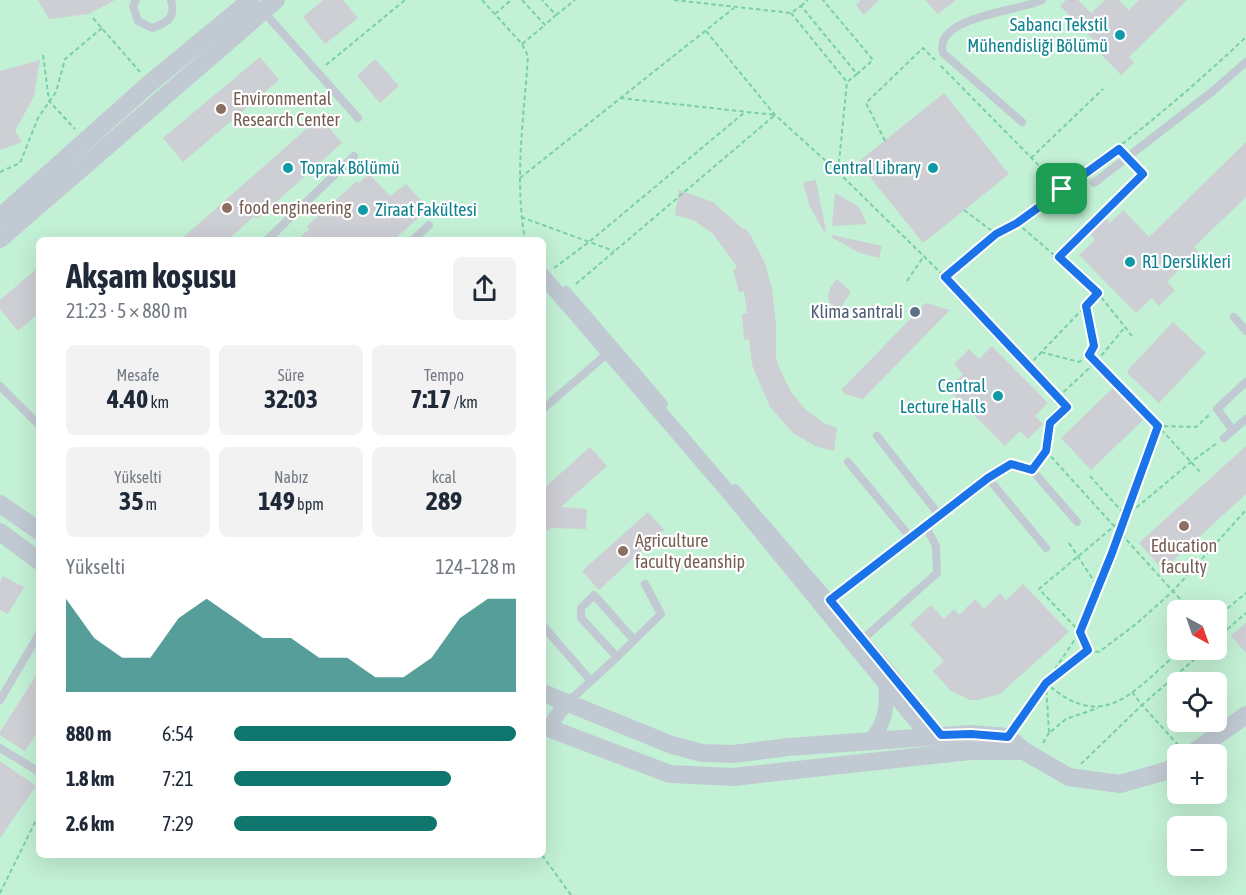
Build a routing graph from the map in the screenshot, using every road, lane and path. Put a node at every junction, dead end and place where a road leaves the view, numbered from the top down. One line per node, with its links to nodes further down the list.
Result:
1 (136, 0): 2 (lane)
2 (171, 0)
3 (405, 0): 28 (path)
4 (482, 0): 17 (path)
5 (511, 0): 17 (path)
6 (522, 0): 20 (path)
7 (542, 0): 18 (path)
8 (575, 0): 18 (path)
9 (675, 0): 15 (path)
10 (808, 0): 14 (path)
11 (823, 0): 29 (path)
12 (1042, 0): 37 (lane)
13 (263, 4): 28 (lane); 38 (street); 58 (street)
14 (801, 6): 16 (path); 29 (path)
15 (735, 8): 16 (path); 22 (path)
16 (791, 13): 30 (path)
17 (495, 14): 24 (path)
18 (556, 15): 20 (path)
19 (93, 18): 21 (path)
20 (545, 25): 24 (path)
21 (102, 28): 26 (path); 33 (path)
22 (706, 30): 32 (path); 35 (path)
23 (1246, 38): 40 (path)
24 (522, 44): 46 (path)
25 (43, 55): 33 (path)
26 (130, 61)
27 (1246, 62): 43 (lane)
28 (318, 73): 36 (lane)
29 (856, 74): 30 (path)
30 (847, 81): 45 (path)
31 (1104, 89): 42 (path)
32 (620, 98): 34 (path); 46 (path)
33 (49, 101): 38 (path); 44 (path)
34 (746, 112): 35 (path); 59 (path)
35 (775, 115): 45 (path); 60 (path)
36 (358, 118)
37 (1022, 122)
38 (87, 141): 50 (street)
39 (885, 141): 42 (path)
40 (1119, 149): 43 (path); 48 (path)
41 (354, 156): 55 (lane)
42 (1030, 158): 48 (path)
43 (1127, 158): 47 (lane); 62 (path)
44 (0, 172)
45 (838, 172): 61 (path)
46 (520, 178): 51 (path)
47 (1094, 183)
48 (1062, 189): 52 (path)
49 (964, 210): 54 (path)
50 (0, 217)
51 (521, 217): 57 (path); 59 (path)
52 (1017, 223): 54 (path); 62 (path)
53 (429, 225): 56 (lane)
54 (996, 234): 64 (path)
55 (270, 237)
56 (416, 237)
57 (524, 237)
58 (0, 239)
59 (589, 242): 60 (path); 63 (path)
60 (614, 251): 66 (path)
61 (924, 256): 64 (path); 65 (path)
62 (1059, 257): 67 (path)
63 (546, 274): 73 (street)
64 (945, 277): 77 (path)
65 (907, 281)
66 (566, 291): 115 (street)
67 (1098, 293): 68 (path); 70 (path)
68 (1086, 306): 74 (path); 75 (path)
69 (1234, 317): 71 (lane)
70 (1125, 327): 72 (path); 76 (path)
71 (1246, 331)
72 (1132, 336)
73 (609, 352): 81 (lane); 131 (street)
74 (1041, 352): 75 (path); 77 (path)
75 (1089, 355): 76 (path)
76 (1096, 362): 80 (path); 85 (path)
77 (1029, 365): 80 (path)
78 (1246, 382): 82 (lane)
79 (0, 386): 84 (lane)
80 (1058, 397): 89 (path)
81 (546, 406)
82 (1217, 408): 85 (path); 86 (lane)
83 (1246, 419): 86 (lane)
84 (36, 421)
85 (1158, 426): 91 (path); 98 (path)
86 (1233, 430): 88 (lane)
87 (877, 436): 99 (lane)
88 (1224, 438): 91 (path)
89 (1046, 451): 92 (path); 101 (path)
90 (848, 462): 106 (lane)
91 (1191, 462): 93 (path); 98 (path)
92 (1032, 470): 95 (lane); 100 (lane)
93 (1201, 473)
94 (1090, 476): 98 (path)
95 (988, 478): 99 (lane); 108 (lane)
96 (0, 504): 103 (street)
97 (1246, 510): 113 (path)
98 (1125, 515): 101 (path); 105 (path)
99 (940, 516): 102 (lane)
100 (1077, 522)
101 (1113, 526): 105 (path); 109 (path)
102 (926, 527): 106 (lane); 123 (lane)
103 (36, 529)
104 (0, 532): 110 (street)
105 (1119, 532): 112 (path); 113 (path)
106 (911, 538): 115 (lane)
107 (1069, 543): 109 (path)
108 (1046, 548)
109 (1078, 556): 112 (path); 121 (path)
110 (36, 559)
111 (645, 584): 124 (lane)
112 (1098, 586): 121 (path)
113 (1173, 591): 116 (path); 125 (path)
114 (1246, 593): 117 (path)
115 (830, 600): 123 (street)
116 (1181, 600)
117 (1227, 609)
118 (1246, 613): 119 (path)
119 (1227, 629)
120 (546, 630): 129 (lane)
121 (1080, 632): 125 (path); 130 (path)
122 (36, 639): 134 (lane)
123 (863, 639): 141 (street)
124 (634, 640): 126 (lane); 126 (lane)
125 (1088, 650): 130 (path)
126 (617, 657): 129 (lane)
127 (1169, 660): 132 (path)
128 (1194, 660): 136 (path)
129 (591, 681): 135 (lane)
130 (1046, 683): 137 (path); 137 (path); 142 (path)
131 (886, 684): 141 (street); 143 (street)
132 (1132, 692): 136 (path); 137 (path)
133 (546, 694): 135 (street)
134 (0, 700)
135 (567, 703): 139 (street); 143 (street)
136 (1142, 705): 144 (path); 150 (path)
137 (1100, 707)
138 (1246, 715): 145 (street)
139 (546, 726)
140 (546, 727): 147 (street)
141 (935, 735): 142 (street); 143 (street)
142 (1008, 737): 147 (street)
143 (871, 740)
144 (1174, 744)
145 (1200, 744)
146 (0, 748): 148 (lane)
147 (1024, 751): 150 (street)
148 (36, 770)
149 (1167, 771): 150 (street)
150 (1069, 777)
151 (36, 819): 153 (path)
152 (544, 858): 154 (path)
153 (0, 893)
154 (571, 895)

